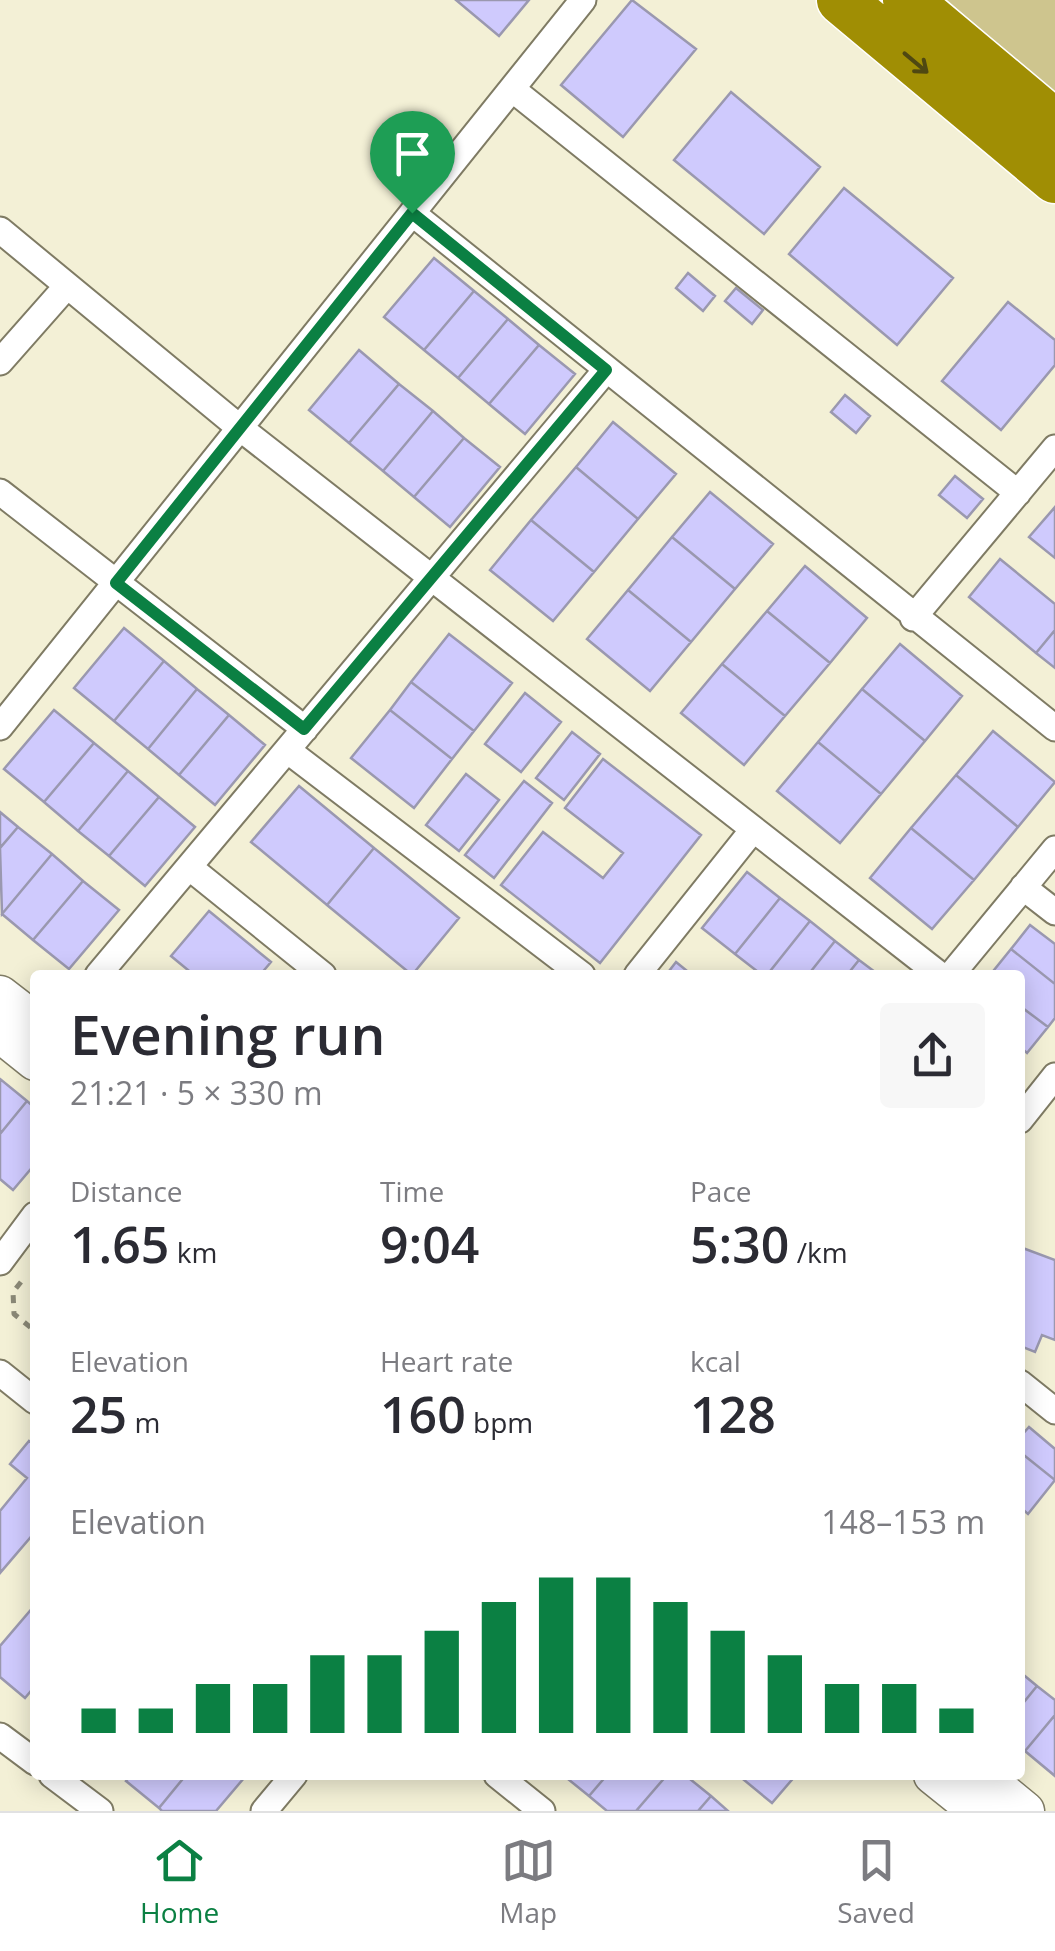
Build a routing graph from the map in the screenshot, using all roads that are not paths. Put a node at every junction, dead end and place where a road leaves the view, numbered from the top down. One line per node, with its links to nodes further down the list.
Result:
1 (584, 0): 4 (street)
2 (841, 0): 6 (highway, one-way to 6)
3 (907, 0): 5 (highway)
4 (512, 89): 7 (street); 15 (street)
5 (1055, 124)
6 (1055, 179)
7 (412, 213): 11 (street); 12 (street)
8 (0, 230): 9 (street)
9 (67, 286): 10 (street); 12 (street)
10 (0, 362)
11 (606, 370): 16 (street); 18 (street)
12 (240, 428): 16 (street); 17 (street)
13 (1055, 448): 15 (street)
14 (0, 492): 17 (street)
15 (1018, 492): 18 (street)
16 (433, 576): 21 (street); 23 (street)
17 (116, 583): 19 (street); 21 (street)
18 (913, 618): 20 (street)
19 (0, 727)
20 (1055, 728)
21 (304, 729): 22 (street)
22 (287, 750): 25 (street); 30 (street)
23 (752, 832): 31 (street); 32 (street)
24 (1055, 848): 26 (street)
25 (189, 867): 28 (street); 29 (street)
26 (1023, 887): 27 (street); 33 (street)
27 (1055, 912)
28 (102, 970)
29 (317, 970)
30 (575, 970)
31 (641, 970)
32 (933, 970)
33 (955, 970)
34 (0, 995): 35 (street)
35 (30, 1018)
36 (0, 1033): 37 (street)
37 (30, 1056)
38 (1055, 1076): 39 (street)
39 (1025, 1114)
40 (30, 1222): 41 (street)
41 (0, 1262)
42 (0, 1373): 44 (street)
43 (1025, 1387): 45 (street)
44 (30, 1397)
45 (1055, 1411)
46 (0, 1736): 47 (street)
47 (30, 1758)
48 (59, 1780): 53 (street)
49 (290, 1780): 54 (street)
50 (503, 1780): 55 (street)
51 (939, 1780): 56 (street)
52 (987, 1780): 57 (street)
53 (100, 1811)
54 (264, 1811)
55 (542, 1811)
56 (978, 1811)
57 (1026, 1811)

